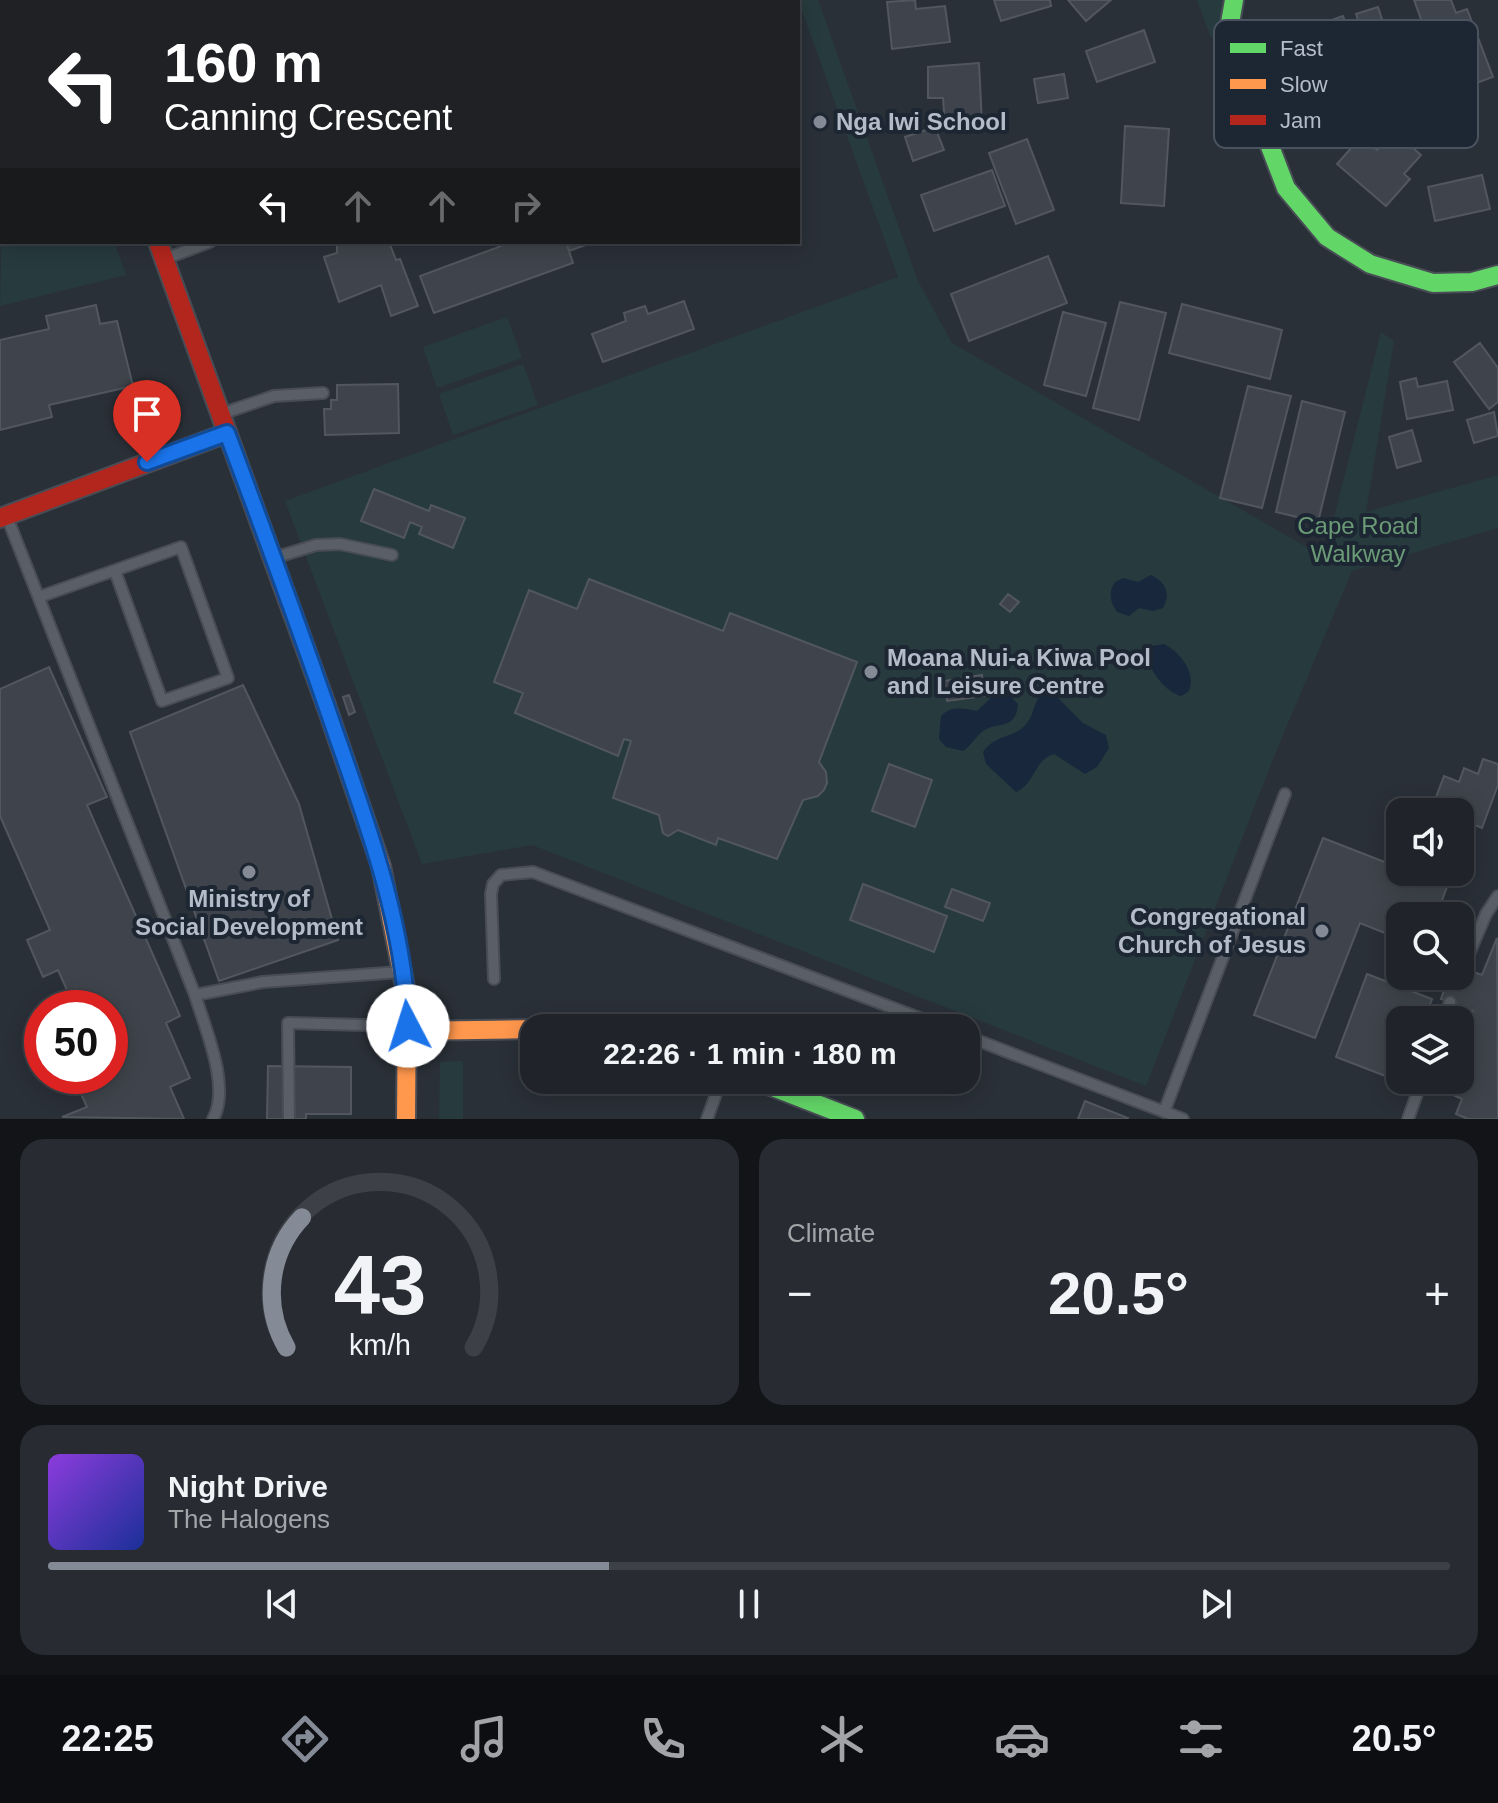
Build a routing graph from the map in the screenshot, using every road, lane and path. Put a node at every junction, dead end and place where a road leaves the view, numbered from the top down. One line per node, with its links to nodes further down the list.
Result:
1 (1234, 0): 2 (street)
2 (1231, 20)
3 (1271, 148): 6 (street)
4 (198, 244): 5 (lane)
5 (161, 250): 8 (street)
6 (1498, 275)
7 (323, 393): 8 (lane)
8 (220, 414): 9 (street)
9 (227, 433): 10 (street); 12 (street)
10 (3, 516): 14 (lane)
11 (392, 555): 12 (lane)
12 (274, 558): 18 (street)
13 (115, 571): 13 (lane); 14 (lane)
14 (39, 597): 20 (lane)
15 (1285, 794): 30 (lane)
16 (1498, 896): 17 (lane)
17 (1474, 942)
18 (402, 972): 20 (lane); 24 (street)
19 (494, 979): 23 (lane)
20 (195, 995): 31 (lane)
21 (1450, 1002): 22 (lane)
22 (1449, 1006)
23 (909, 1014)
24 (408, 1029): 25 (street); 32 (lane); 33 (street)
25 (520, 1029)
26 (980, 1041): 30 (lane)
27 (716, 1094): 34 (lane)
28 (791, 1094): 35 (street)
29 (1417, 1094): 37 (lane)
30 (1164, 1112): 36 (lane)
31 (213, 1119)
32 (289, 1119)
33 (406, 1119)
34 (707, 1119)
35 (855, 1119)
36 (1183, 1119)
37 (1408, 1119)

